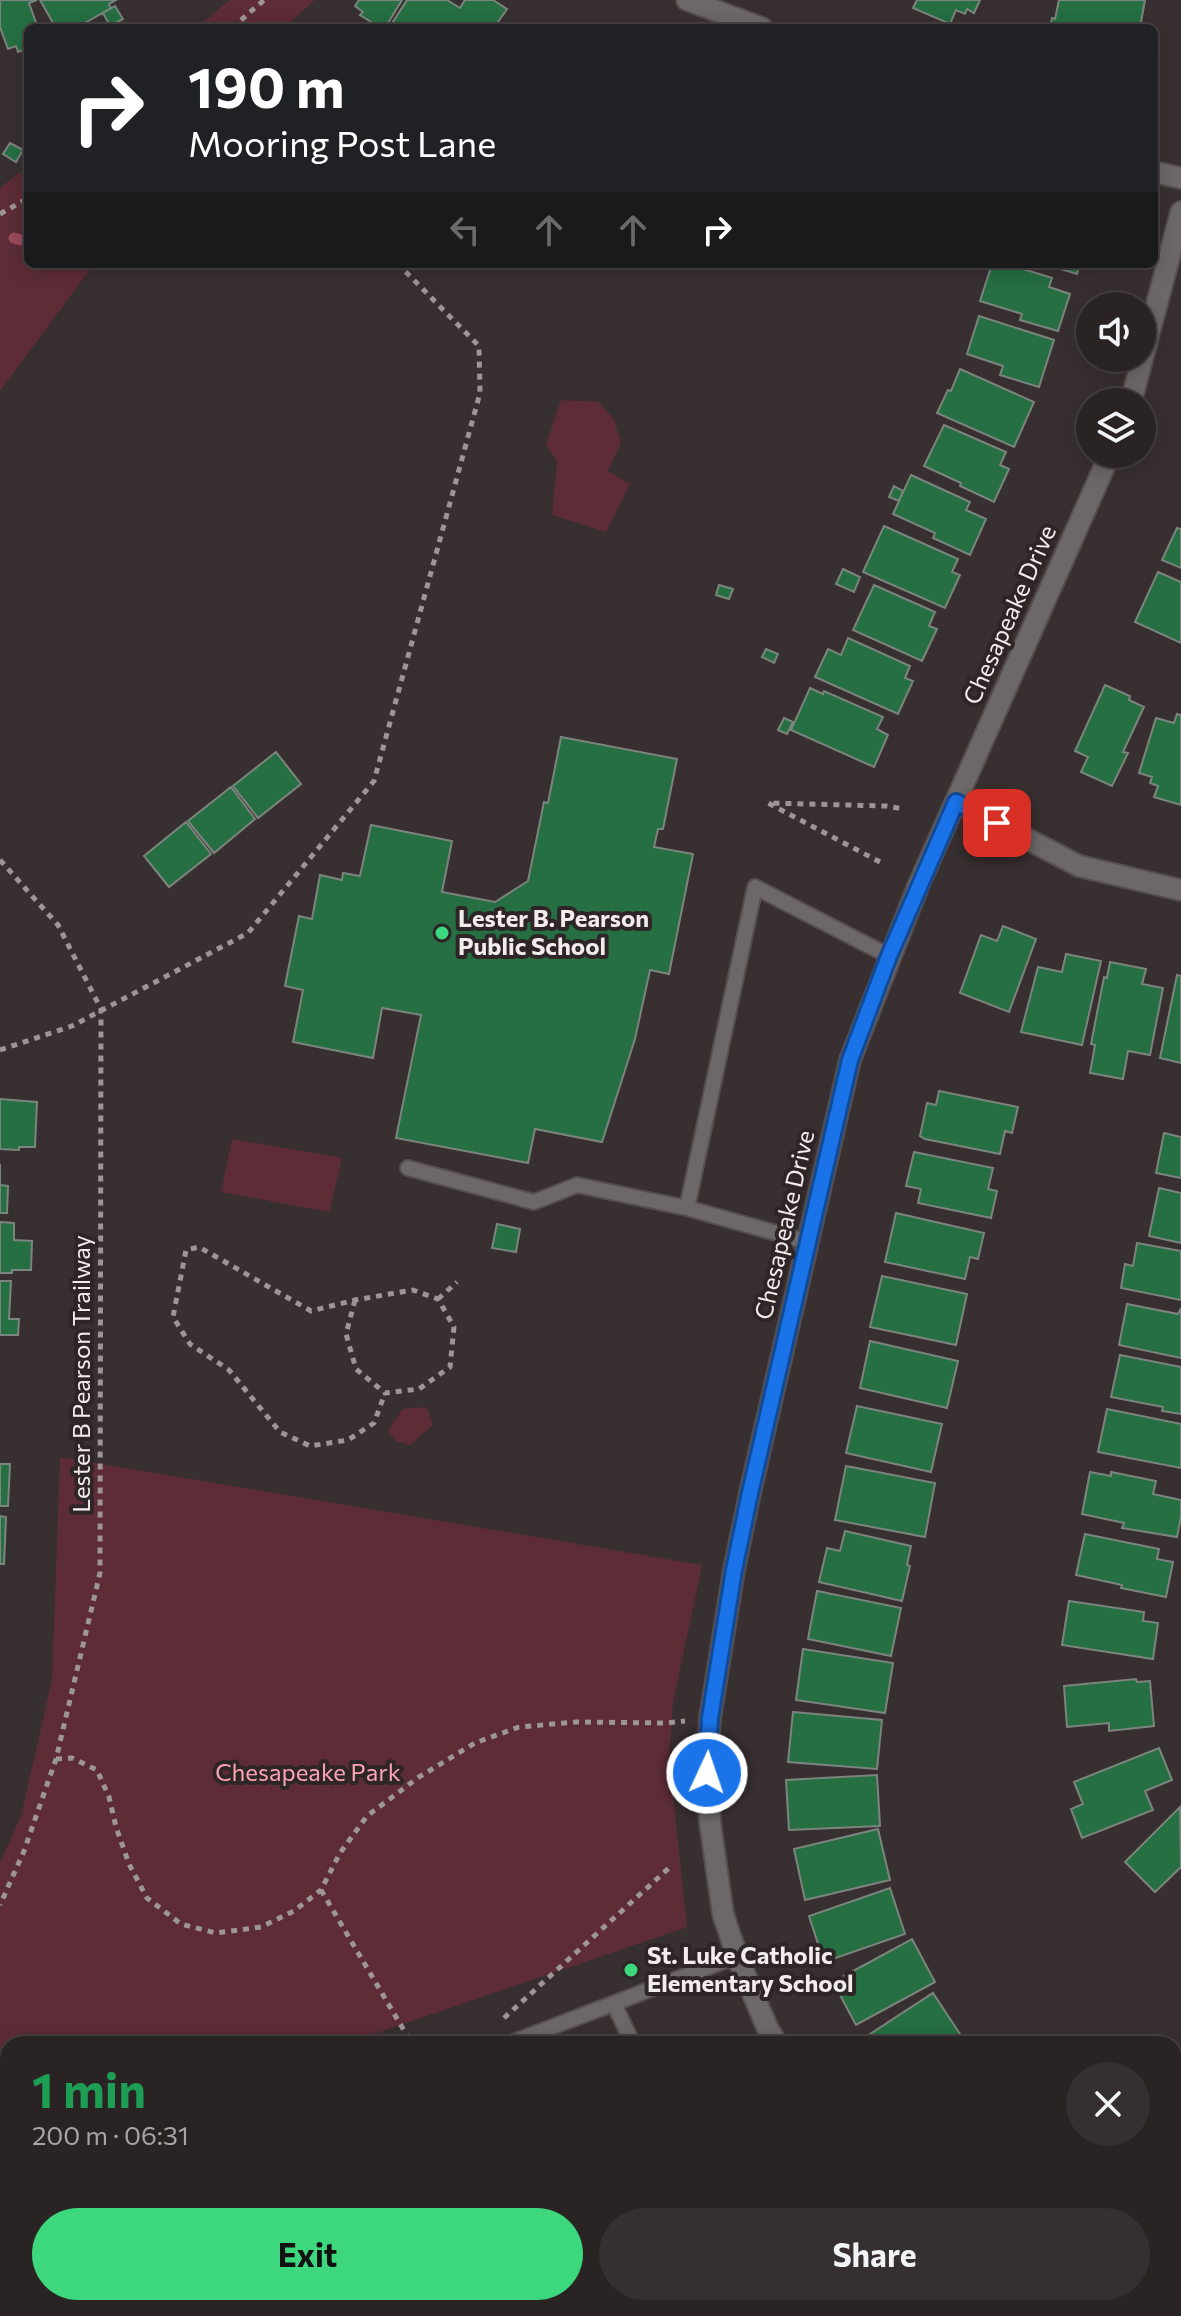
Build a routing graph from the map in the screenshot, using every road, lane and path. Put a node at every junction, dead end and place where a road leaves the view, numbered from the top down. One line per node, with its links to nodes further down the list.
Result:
1 (264, 0): 3 (path)
2 (687, 0): 4 (street)
3 (237, 24)
4 (751, 24)
5 (1158, 173): 6 (street)
6 (1181, 178)
7 (24, 200): 9 (path)
8 (1181, 212): 11 (street)
9 (0, 214)
10 (402, 268): 19 (path)
11 (1135, 388)
12 (1104, 468): 13 (street, Chesapeake Drive)
13 (956, 802): 17 (street); 18 (street, Chesapeake Drive)
14 (904, 809): 16 (path)
15 (0, 860): 19 (path, Lester B Pearson Trailway)
16 (880, 862)
17 (1181, 890)
18 (889, 956): 22 (lane); 23 (street, Chesapeake Drive)
19 (101, 1009): 20 (path); 29 (path, Lester B Pearson Trailway)
20 (0, 1050)
21 (408, 1168): 22 (lane)
22 (687, 1208): 23 (lane)
23 (808, 1242): 28 (street, Chesapeake Drive)
24 (457, 1282): 25 (path)
25 (438, 1299): 26 (path); 27 (path)
26 (355, 1300): 27 (path); 27 (path)
27 (385, 1393)
28 (710, 1718): 31 (path); 33 (street, Chesapeake Drive)
29 (56, 1759): 31 (path); 32 (path, Lester B Pearson Trailway)
30 (669, 1868): 35 (path)
31 (321, 1890): 37 (path)
32 (0, 1905)
33 (737, 1956): 34 (lane); 41 (street, Chesapeake Drive)
34 (614, 2004): 36 (lane); 40 (lane)
35 (496, 2024)
36 (548, 2029): 38 (lane); 39 (lane)
37 (407, 2036)
38 (529, 2036)
39 (551, 2036)
40 (629, 2036)
41 (772, 2036)

